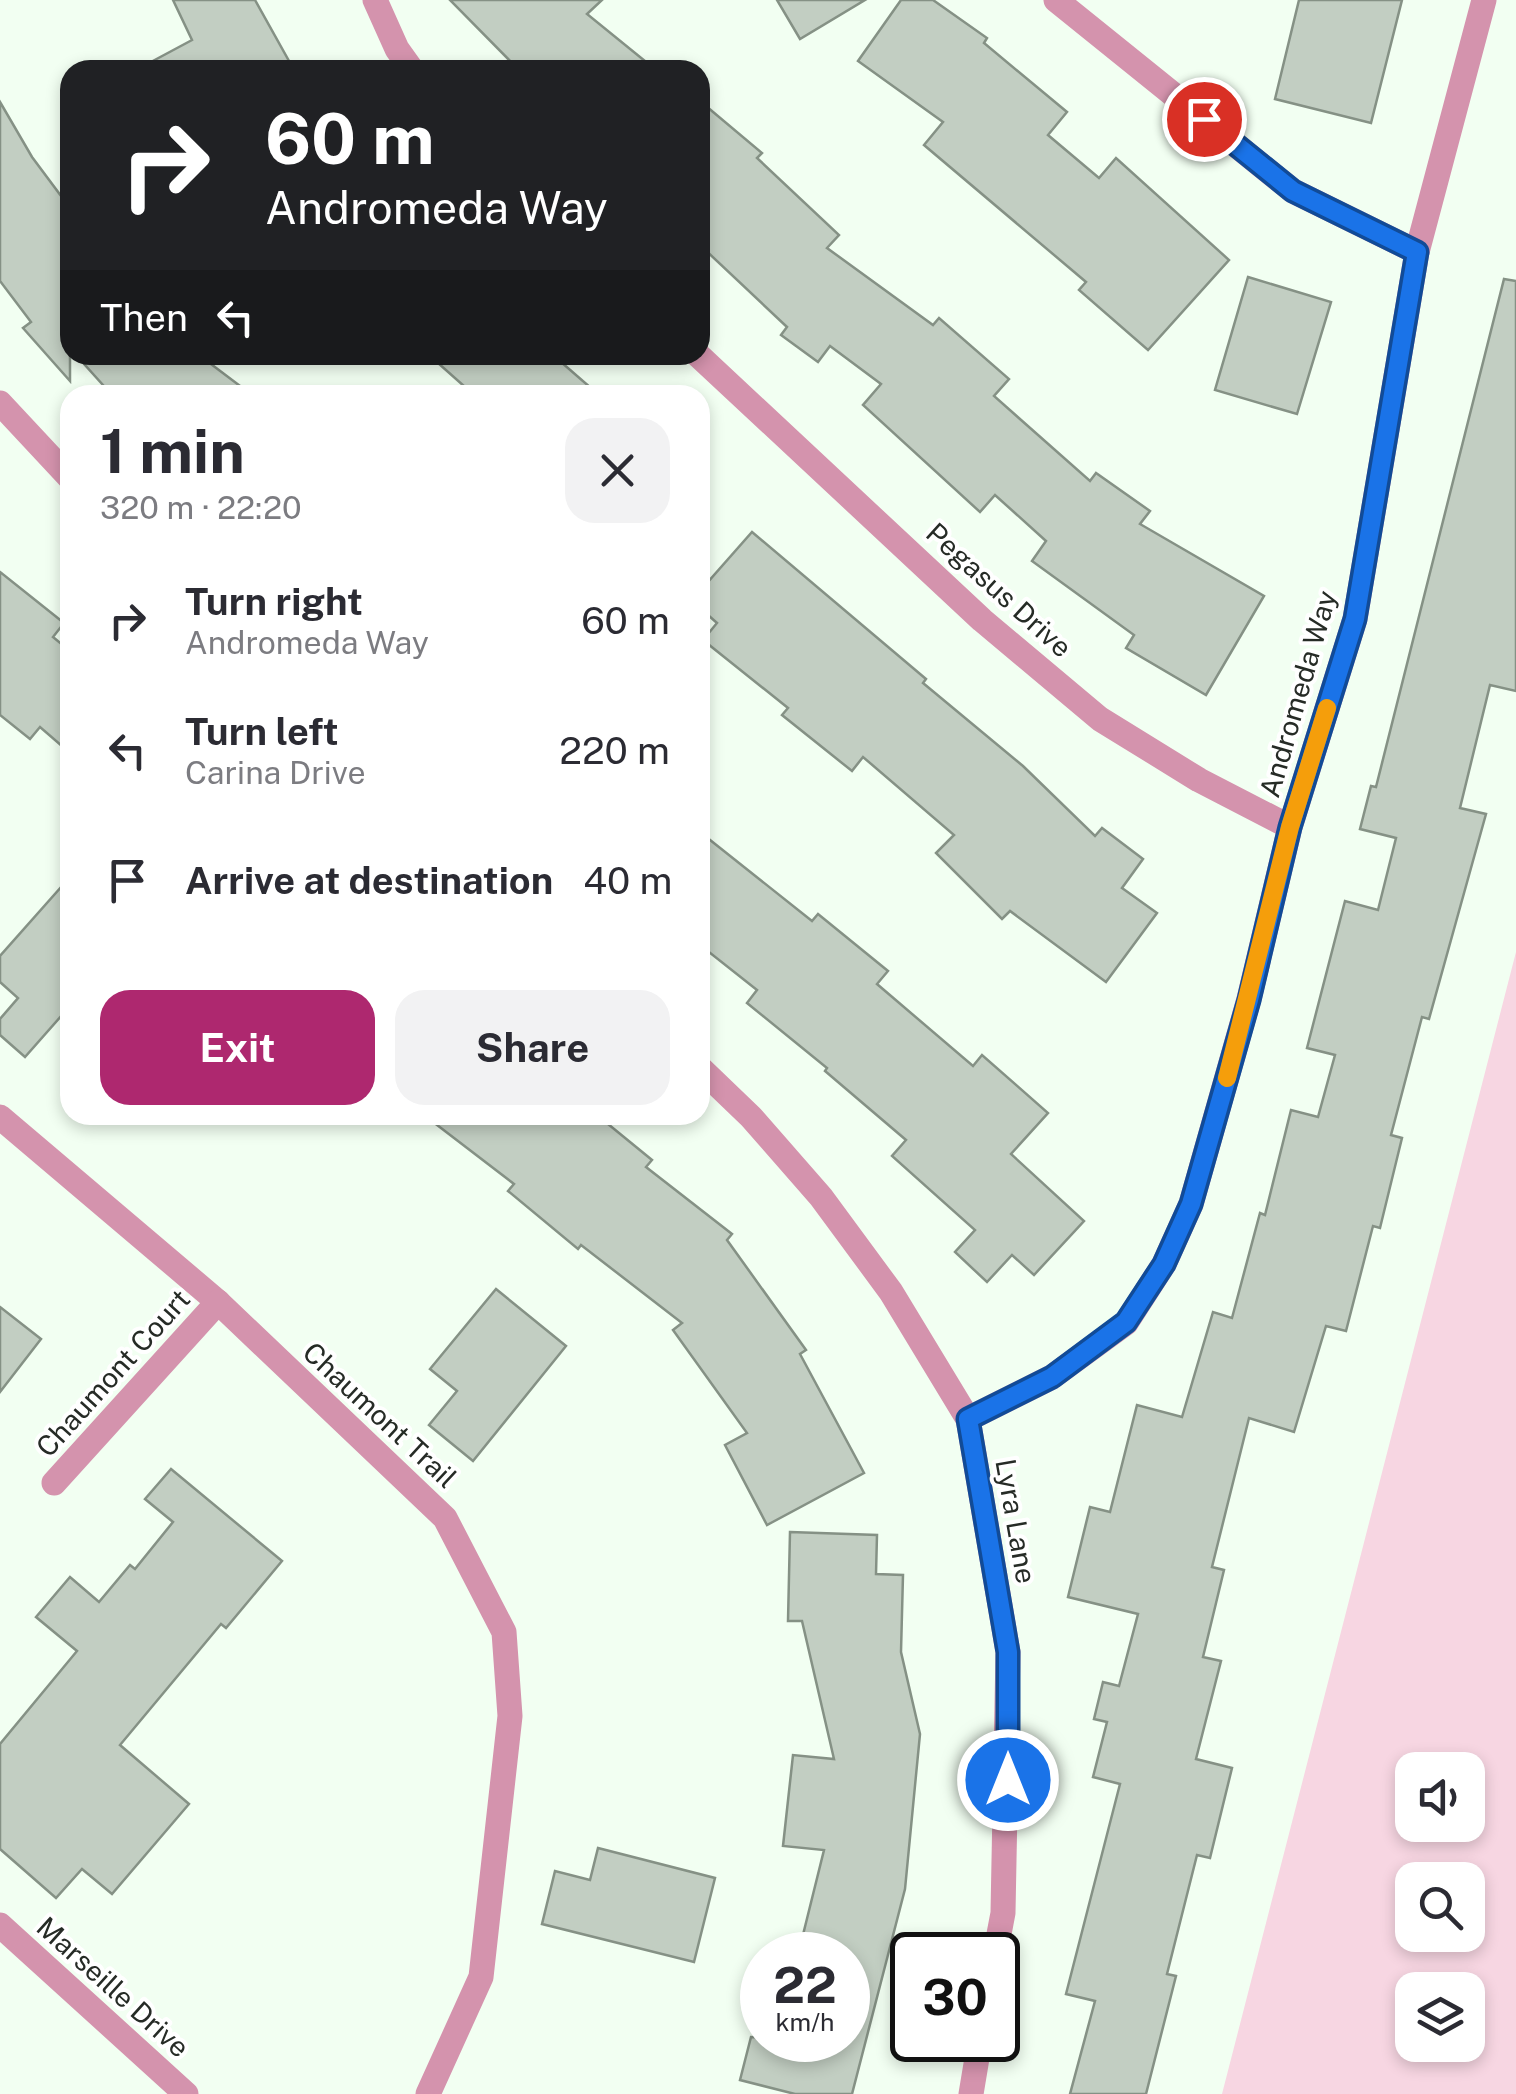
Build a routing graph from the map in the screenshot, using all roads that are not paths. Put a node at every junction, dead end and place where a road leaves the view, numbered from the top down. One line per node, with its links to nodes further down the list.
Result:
1 (375, 0): 4 (street)
2 (1056, 0): 5 (street)
3 (1484, 0): 5 (street, Andromeda Way)
4 (405, 60)
5 (1417, 252): 9 (street, Andromeda Way)
6 (709, 365): 9 (street, Pegasus Drive)
7 (0, 403): 8 (street)
8 (60, 467)
9 (1290, 827): 13 (street, Andromeda Way)
10 (710, 1078): 13 (street, Lyra Lane)
11 (0, 1118): 12 (street, Chaumont Trail)
12 (218, 1302): 14 (street, Chaumont Court); 19 (street, Chaumont Trail)
13 (968, 1419): 16 (street, Lyra Lane)
14 (54, 1483)
15 (0, 1924): 18 (street, Marseille Drive)
16 (999, 1932)
17 (976, 2062): 20 (street)
18 (186, 2094)
19 (428, 2094)
20 (970, 2094)

